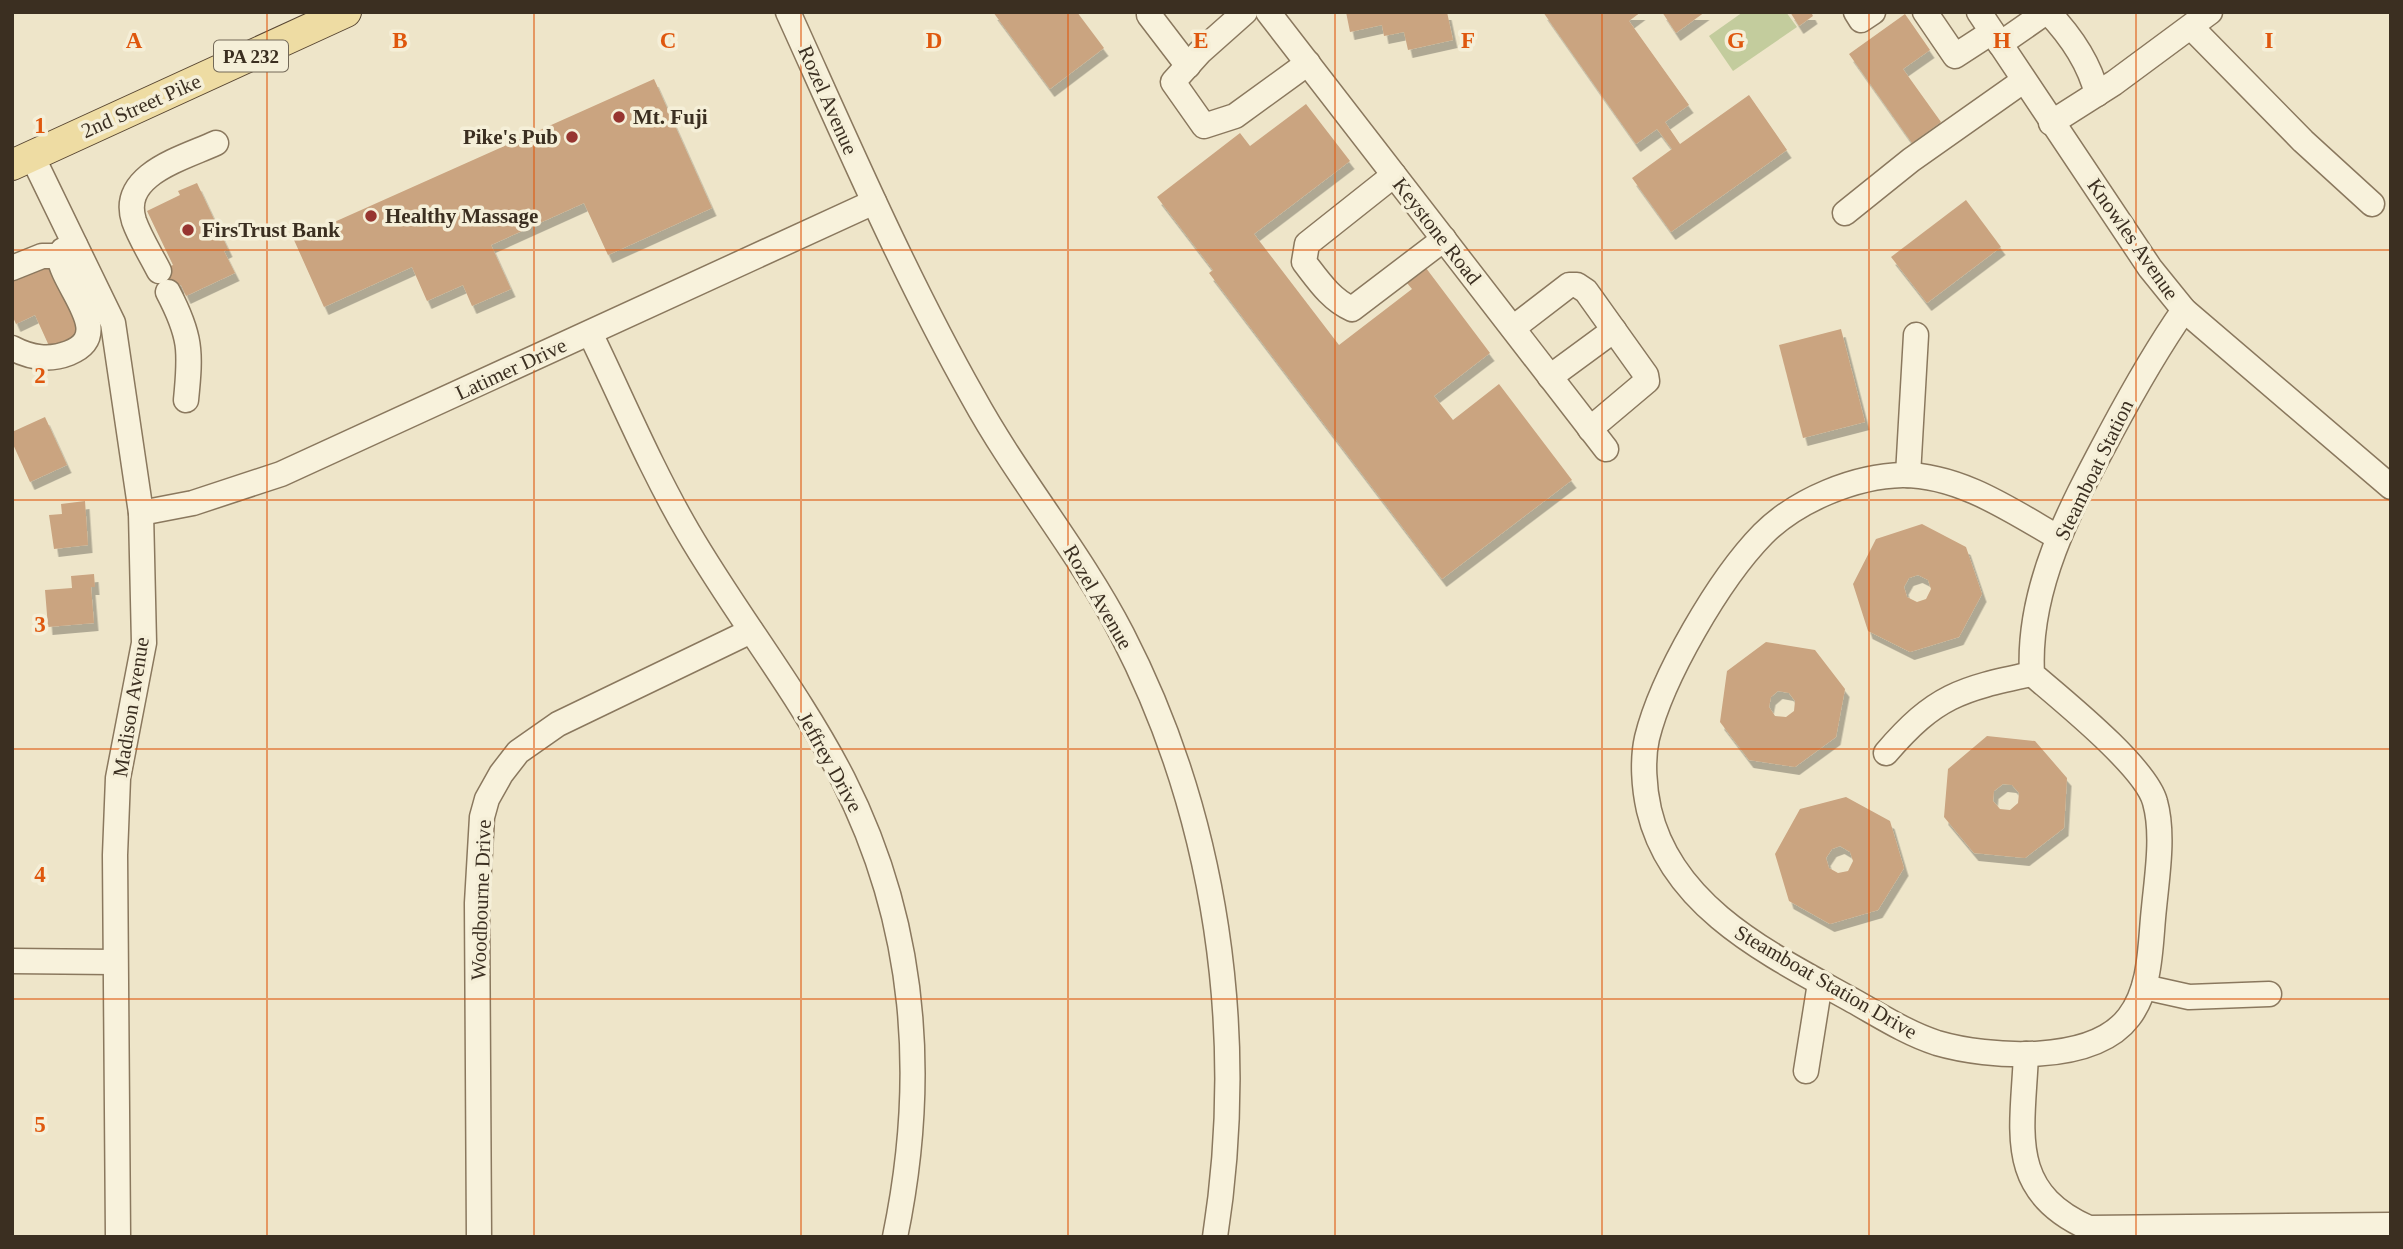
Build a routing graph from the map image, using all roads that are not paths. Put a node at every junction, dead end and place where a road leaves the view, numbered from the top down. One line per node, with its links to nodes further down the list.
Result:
1 (346, 12): 18 (main road, 2nd Street Pike / PA 232)
2 (788, 12): 20 (street, Rozel Avenue)
3 (1245, 12): 13 (street)
4 (1268, 12): 12 (street, Keystone Road)
5 (1856, 12): 6 (street)
6 (1872, 12)
7 (1926, 12): 11 (street)
8 (2047, 12): 11 (street); 15 (street)
9 (1147, 13): 13 (street)
10 (2200, 20): 15 (street); 21 (street)
11 (1990, 29): 14 (street, Knowles Avenue)
12 (1308, 63): 13 (street); 19 (street, Keystone Road)
13 (1188, 66)
14 (2023, 81): 16 (street, Knowles Avenue); 22 (street)
15 (2097, 94): 16 (street)
16 (2051, 123): 26 (street, Knowles Avenue)
17 (216, 143): 33 (street)
18 (22, 161): 24 (street, Madison Avenue)
19 (1394, 175): 23 (street, Keystone Road); 23 (street)
20 (874, 202): 29 (street, Latimer Drive); 54 (street, Rozel Avenue)
21 (2372, 204)
22 (1845, 213)
23 (1444, 239): 27 (street, Keystone Road)
24 (67, 251): 25 (street); 31 (street); 38 (street, Madison Avenue)
25 (12, 268)
26 (2184, 310): 37 (street, Knowles Avenue); 39 (street, Steamboat Station)
27 (1513, 328): 28 (street); 32 (street, Keystone Road)
28 (1614, 330): 32 (street); 34 (street)
29 (590, 333): 38 (street, Latimer Drive); 40 (street, Jeffrey Drive)
30 (1916, 335): 36 (street)
31 (12, 348)
32 (1550, 377): 34 (street, Keystone Road)
33 (186, 400)
34 (1590, 429): 35 (street, Keystone Road)
35 (1606, 449)
36 (1908, 475): 39 (street, Steamboat Station Drive); 45 (street, Steamboat Station Drive)
37 (2391, 487)
38 (141, 513): 44 (street, Madison Avenue)
39 (2059, 538): 41 (street, Steamboat Station)
40 (751, 631): 52 (street, Woodbourne Drive); 53 (street, Jeffrey Drive)
41 (2032, 674): 42 (street); 46 (street)
42 (1886, 752)
43 (12, 961): 44 (street)
44 (114, 962): 51 (street, Madison Avenue)
45 (1820, 983): 48 (street, Steamboat Station Drive); 49 (street)
46 (2144, 987): 47 (street); 48 (street)
47 (2269, 994)
48 (2026, 1054): 50 (street)
49 (1806, 1071)
50 (2391, 1225)
51 (118, 1237)
52 (479, 1237)
53 (895, 1237)
54 (1215, 1237)

